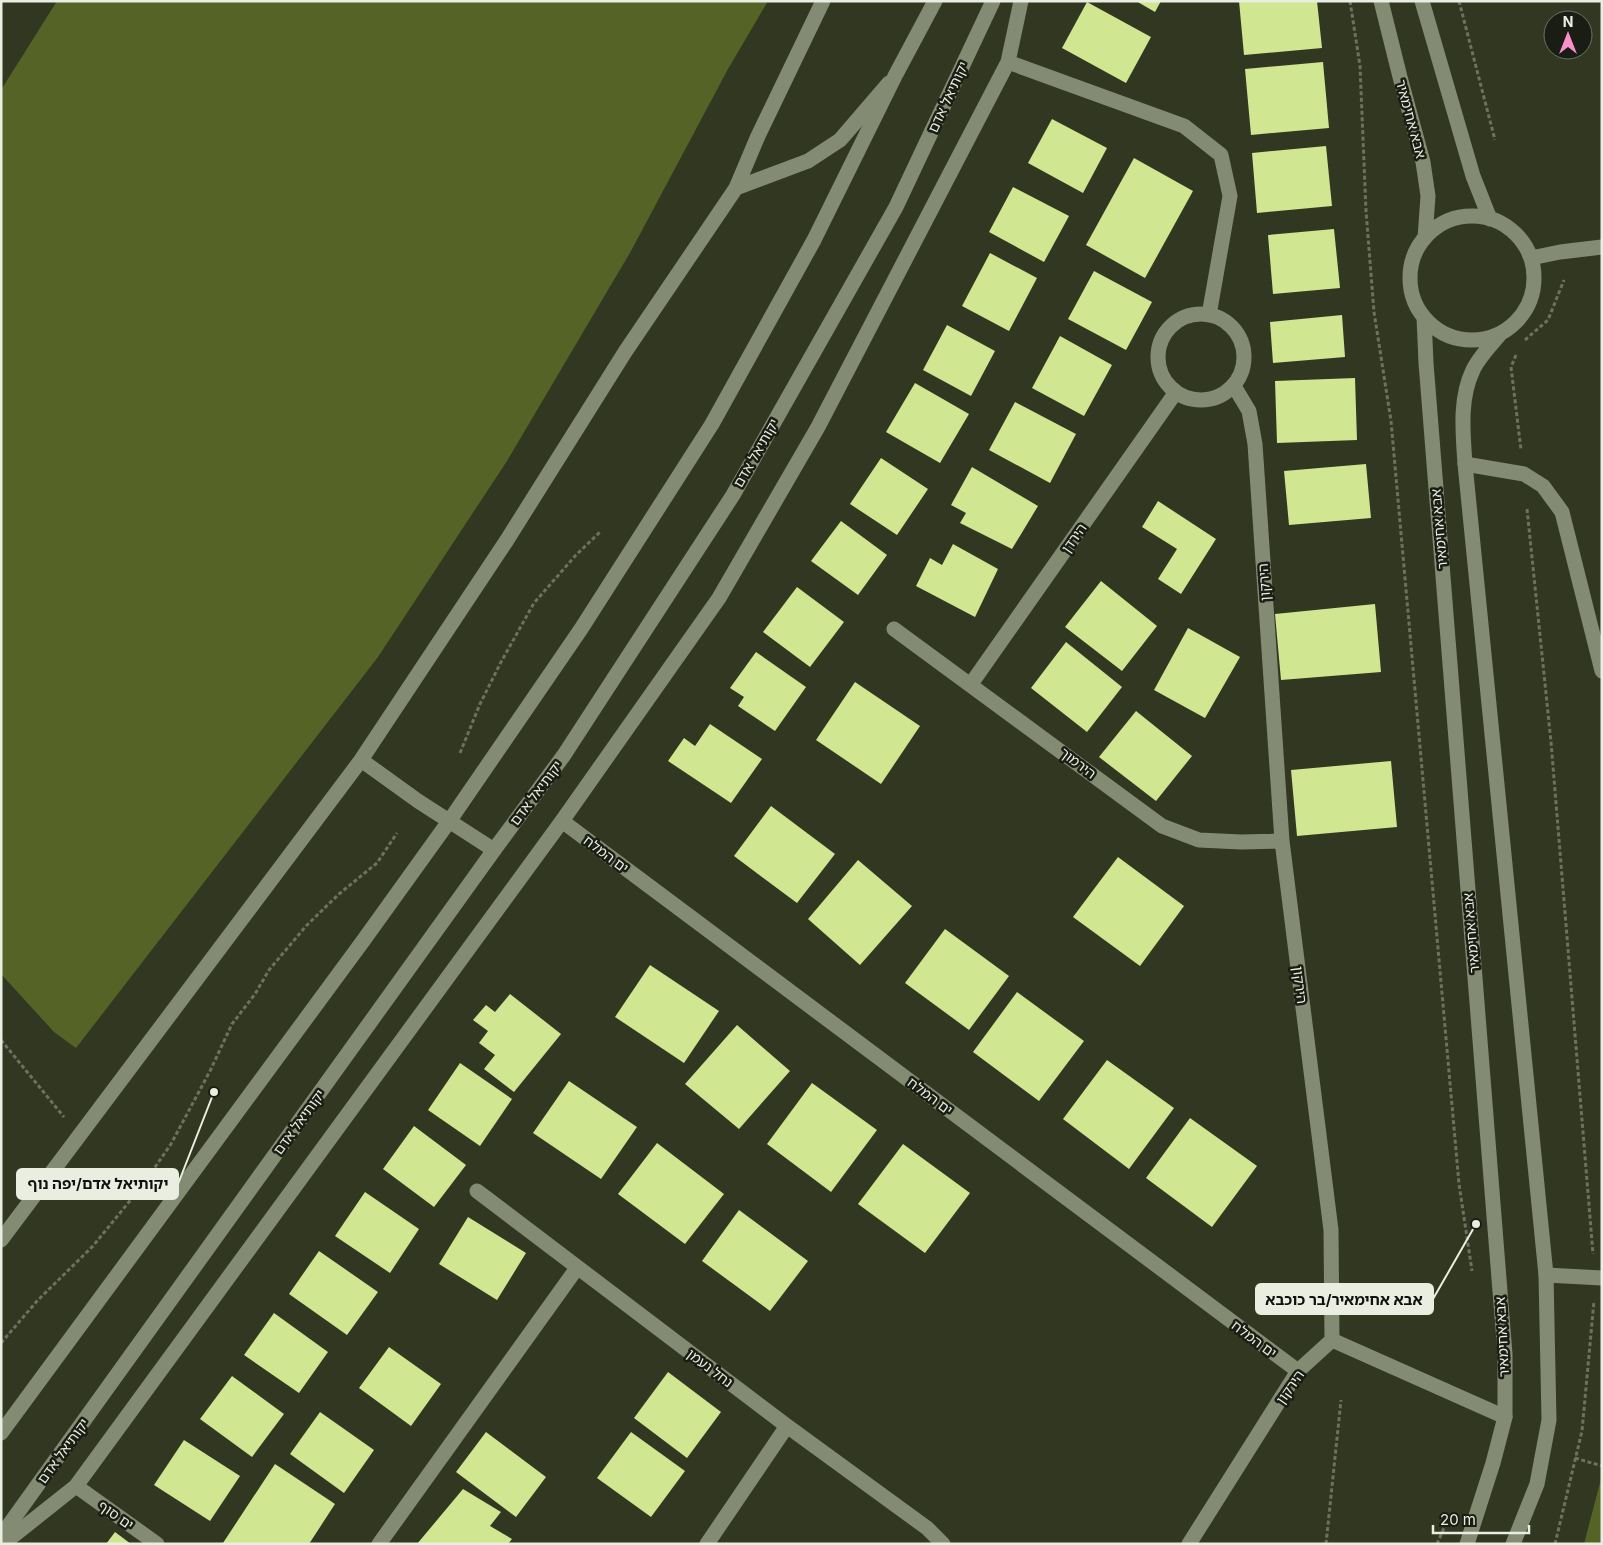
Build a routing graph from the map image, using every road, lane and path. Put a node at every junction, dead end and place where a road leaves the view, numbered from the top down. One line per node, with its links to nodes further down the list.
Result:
1 (823, 1): 12 (street)
2 (935, 1): 10 (street)
3 (993, 1): 37 (street, יקותיאל אדם)
4 (1021, 1): 9 (street)
5 (1350, 1): 44 (path)
6 (1381, 1): 14 (street, אבא אחימאיר)
7 (1422, 1): 13 (street)
8 (1459, 1): 11 (path)
9 (1008, 62): 18 (street); 34 (street)
10 (895, 76): 12 (street); 33 (street)
11 (1495, 140)
12 (736, 188): 32 (street)
13 (1490, 219): 14 (street); 16 (street)
14 (1425, 238): 19 (street)
15 (1602, 247): 16 (street)
16 (1531, 258): 20 (street)
17 (1564, 280): 21 (path)
18 (1209, 315): 23 (street); 24 (street)
19 (1424, 317): 20 (street); 50 (street, אבא אחימאיר)
20 (1501, 333): 25 (street)
21 (1519, 345)
22 (1517, 353): 26 (path)
23 (1234, 386): 24 (street); 36 (street, הירקון)
24 (1176, 392): 30 (street, הירדן)
25 (1465, 464): 26 (street); 43 (street)
26 (1524, 474): 29 (street); 45 (path)
27 (602, 532): 31 (path)
28 (894, 629): 30 (street, הירמוך)
29 (1602, 671)
30 (971, 684): 36 (street, הירמוך)
31 (460, 753)
32 (361, 760): 33 (street); 39 (street)
33 (450, 820): 37 (street); 52 (street)
34 (562, 821): 48 (street, ים המלח); 55 (street)
35 (397, 833): 47 (path)
36 (1282, 841): 46 (street, הירקון)
37 (494, 850): 57 (street, יקותיאל אדם)
38 (1, 1040): 39 (path)
39 (78, 1135): 41 (street)
40 (477, 1191): 42 (street, נחל נעמן)
41 (1, 1240)
42 (577, 1268): 51 (street, נחל נעמן); 60 (street)
43 (1546, 1275): 45 (street); 67 (street)
44 (1472, 1276)
45 (1598, 1278): 53 (path)
46 (1332, 1340): 48 (street, הירקון); 50 (street)
47 (1, 1343)
48 (1298, 1372): 63 (street, הירקון)
49 (1341, 1400): 64 (path)
50 (1505, 1416): 66 (street, אבא אחימאיר)
51 (787, 1426): 61 (street); 62 (street, נחל נעמן)
52 (1, 1433)
53 (1575, 1458): 54 (path); 68 (path)
54 (1602, 1466)
55 (76, 1486): 58 (street); 59 (street, ים סוף)
56 (1445, 1527): 65 (path)
57 (1, 1536)
58 (3, 1544)
59 (157, 1544)
60 (379, 1544)
61 (706, 1544)
62 (943, 1544)
63 (1189, 1544)
64 (1326, 1544)
65 (1437, 1544)
66 (1467, 1544)
67 (1513, 1544)
68 (1555, 1544)

